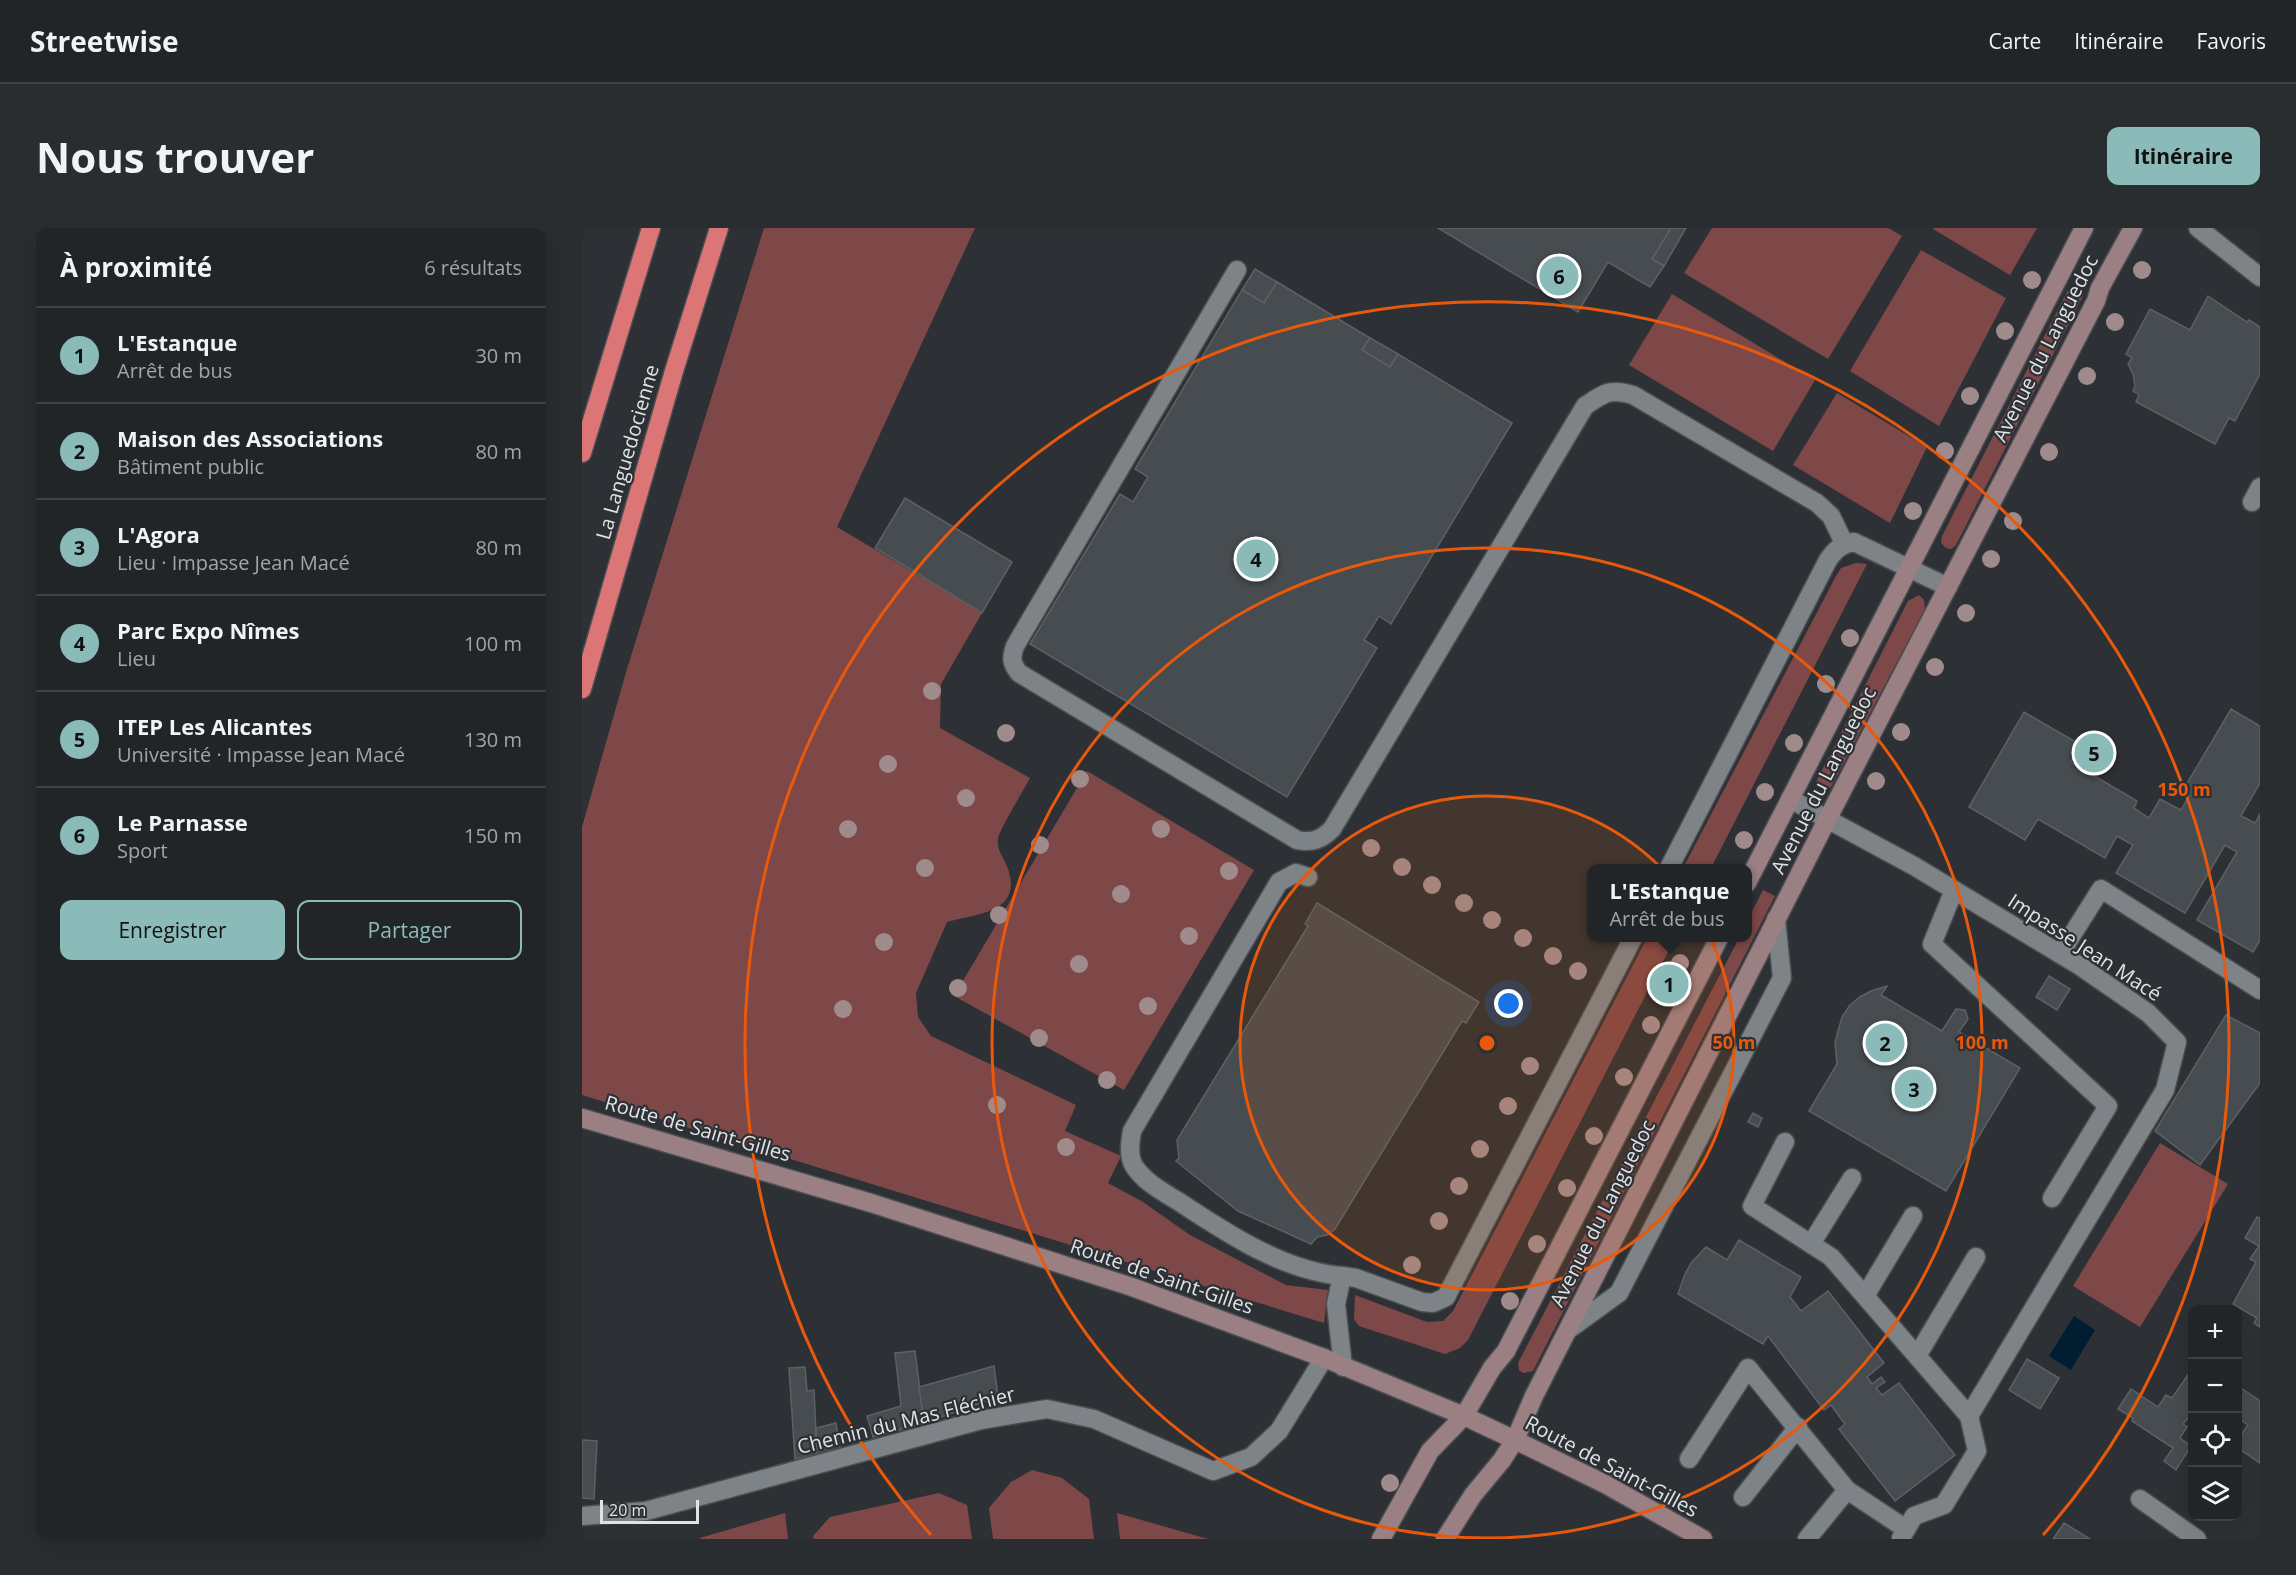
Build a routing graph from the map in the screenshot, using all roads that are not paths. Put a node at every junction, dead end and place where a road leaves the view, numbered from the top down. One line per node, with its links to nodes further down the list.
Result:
1 (651, 228): 8 (highway)
2 (719, 228): 12 (highway, La Languedocienne)
3 (2084, 228): 10 (street, Avenue du Languedoc)
4 (2133, 228): 11 (street, Avenue du Languedoc)
5 (2198, 228): 7 (street)
6 (1237, 270): 9 (street)
7 (2260, 278)
8 (582, 453)
9 (1844, 543): 10 (street); 15 (street)
10 (1908, 567): 11 (street); 13 (street, Avenue du Languedoc)
11 (1948, 586): 14 (street, Avenue du Languedoc)
12 (582, 689)
13 (1790, 798): 14 (street, Impasse Jean Macé); 16 (street, Avenue du Languedoc)
14 (1827, 819): 18 (street, Impasse Jean Macé); 19 (street, Avenue du Languedoc)
15 (1671, 864)
16 (1752, 873)
17 (1308, 877): 31 (street)
18 (1954, 890): 22 (street, Impasse Jean Macé); 27 (street)
19 (1776, 919): 33 (street, Avenue du Languedoc); 33 (street)
20 (1631, 942): 31 (street)
21 (1717, 942): 37 (street, Avenue du Languedoc)
22 (2060, 954): 23 (street); 38 (street, Impasse Jean Macé)
23 (2260, 990)
24 (582, 1118): 35 (street, Route de Saint-Gilles)
25 (1785, 1142): 29 (street)
26 (1852, 1178): 29 (street)
27 (2052, 1198)
28 (1913, 1216): 32 (street)
29 (1811, 1244): 32 (street)
30 (1976, 1257): 34 (street)
31 (1342, 1276): 36 (street)
32 (1865, 1296): 34 (street)
33 (1568, 1330): 40 (street, Avenue du Languedoc)
34 (1917, 1356): 38 (street)
35 (1324, 1358): 36 (street, Route de Saint-Gilles); 45 (street, Chemin du Mas Fléchier)
36 (1344, 1367): 37 (street, Route de Saint-Gilles)
37 (1464, 1416): 40 (street, Route de Saint-Gilles); 47 (street, Avenue du Languedoc)
38 (1969, 1416): 46 (street)
39 (1798, 1427): 41 (street); 42 (street); 43 (street)
40 (1515, 1440): 48 (street, Avenue du Languedoc); 49 (street, Route de Saint-Gilles)
41 (1689, 1459)
42 (1847, 1490): 46 (street); 50 (street)
43 (1743, 1497)
44 (2140, 1499): 51 (street)
45 (582, 1516)
46 (1903, 1534)
47 (1381, 1539)
48 (1445, 1539)
49 (1703, 1539)
50 (1807, 1539)
51 (2198, 1539)

